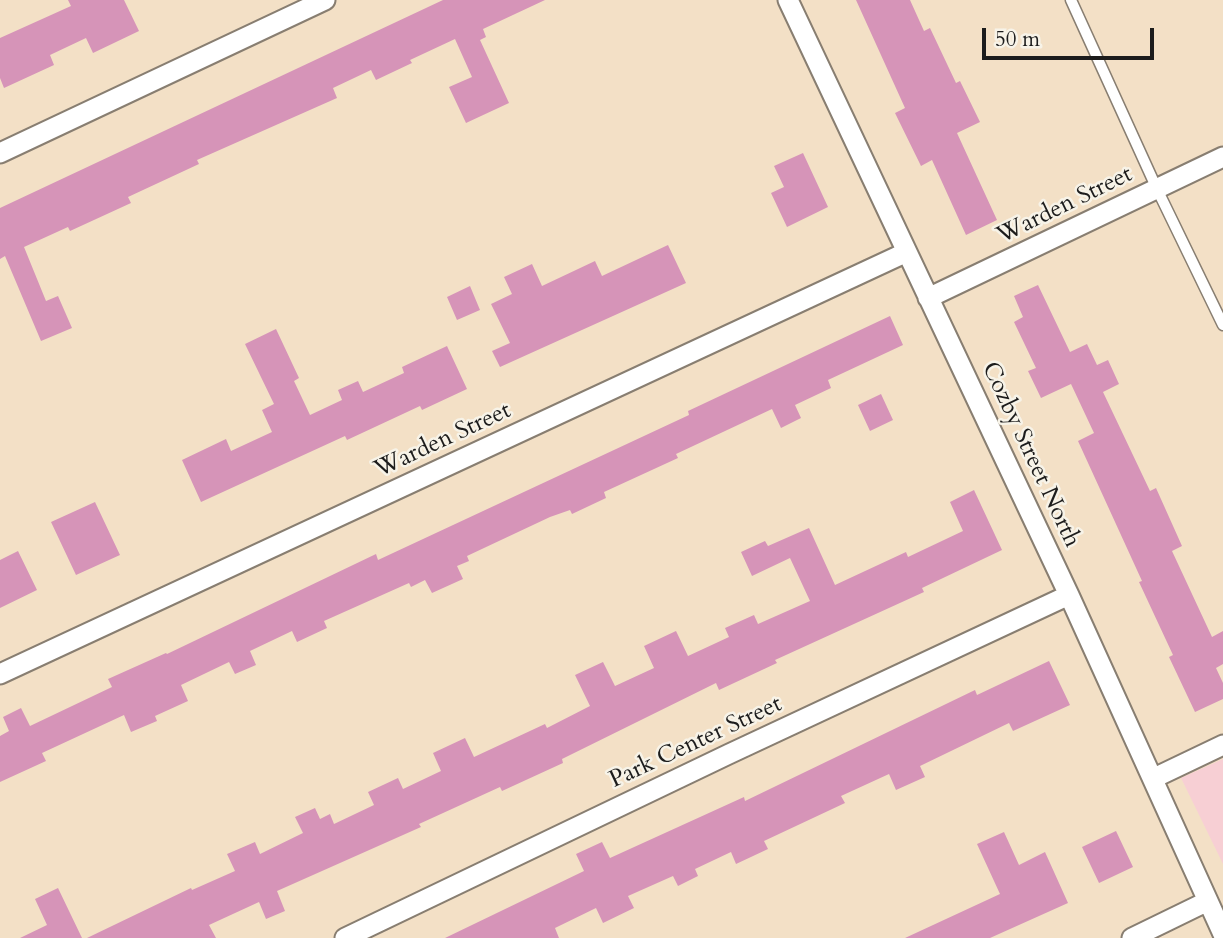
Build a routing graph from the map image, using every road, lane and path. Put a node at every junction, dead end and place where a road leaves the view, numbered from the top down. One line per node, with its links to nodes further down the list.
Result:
1 (325, 0): 4 (street)
2 (788, 0): 7 (street, Cozby Street North)
3 (1070, 0): 6 (lane)
4 (0, 153)
5 (1223, 158): 6 (street, Warden Street)
6 (1157, 189): 8 (street, Warden Street); 9 (lane)
7 (907, 252): 8 (street, Cozby Street North); 11 (street, Warden Street)
8 (928, 298): 10 (street, Cozby Street North)
9 (1223, 325)
10 (1069, 594): 13 (street, Cozby Street North); 16 (street, Park Center Street)
11 (0, 674)
12 (1223, 744): 13 (street)
13 (1154, 778): 14 (street, Cozby Street North)
14 (1208, 901): 15 (street, Cozby Street North); 17 (street)
15 (1223, 934)
16 (345, 938)
17 (1132, 938)

